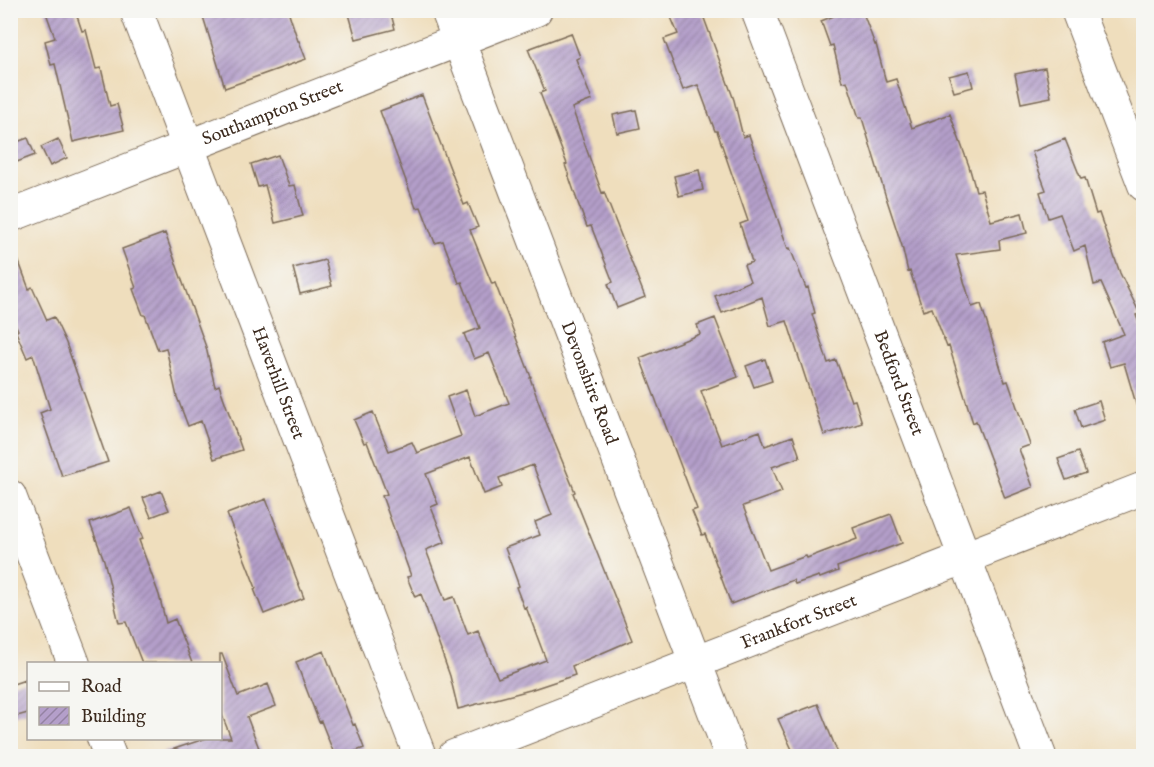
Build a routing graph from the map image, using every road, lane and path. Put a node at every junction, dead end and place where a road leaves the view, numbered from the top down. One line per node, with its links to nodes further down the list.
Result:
1 (136, 10): 7 (street, Haverhill Street)
2 (447, 10): 6 (street, Devonshire Road)
3 (536, 10): 6 (street, Southampton Street)
4 (757, 10): 12 (street, Bedford Street)
5 (1077, 10): 8 (street)
6 (458, 41): 7 (street, Southampton Street); 14 (street, Devonshire Road)
7 (188, 147): 9 (street, Southampton Street); 17 (street, Haverhill Street)
8 (1143, 185)
9 (10, 216)
10 (1143, 488): 12 (street, Frankfort Street)
11 (10, 496): 13 (street)
12 (965, 557): 14 (street, Frankfort Street); 20 (street, Bedford Street)
13 (74, 662)
14 (695, 663): 18 (street, Frankfort Street); 19 (street, Devonshire Road)
15 (104, 740): 16 (street)
16 (110, 756)
17 (420, 756)
18 (454, 756)
19 (730, 756)
20 (1040, 756)

